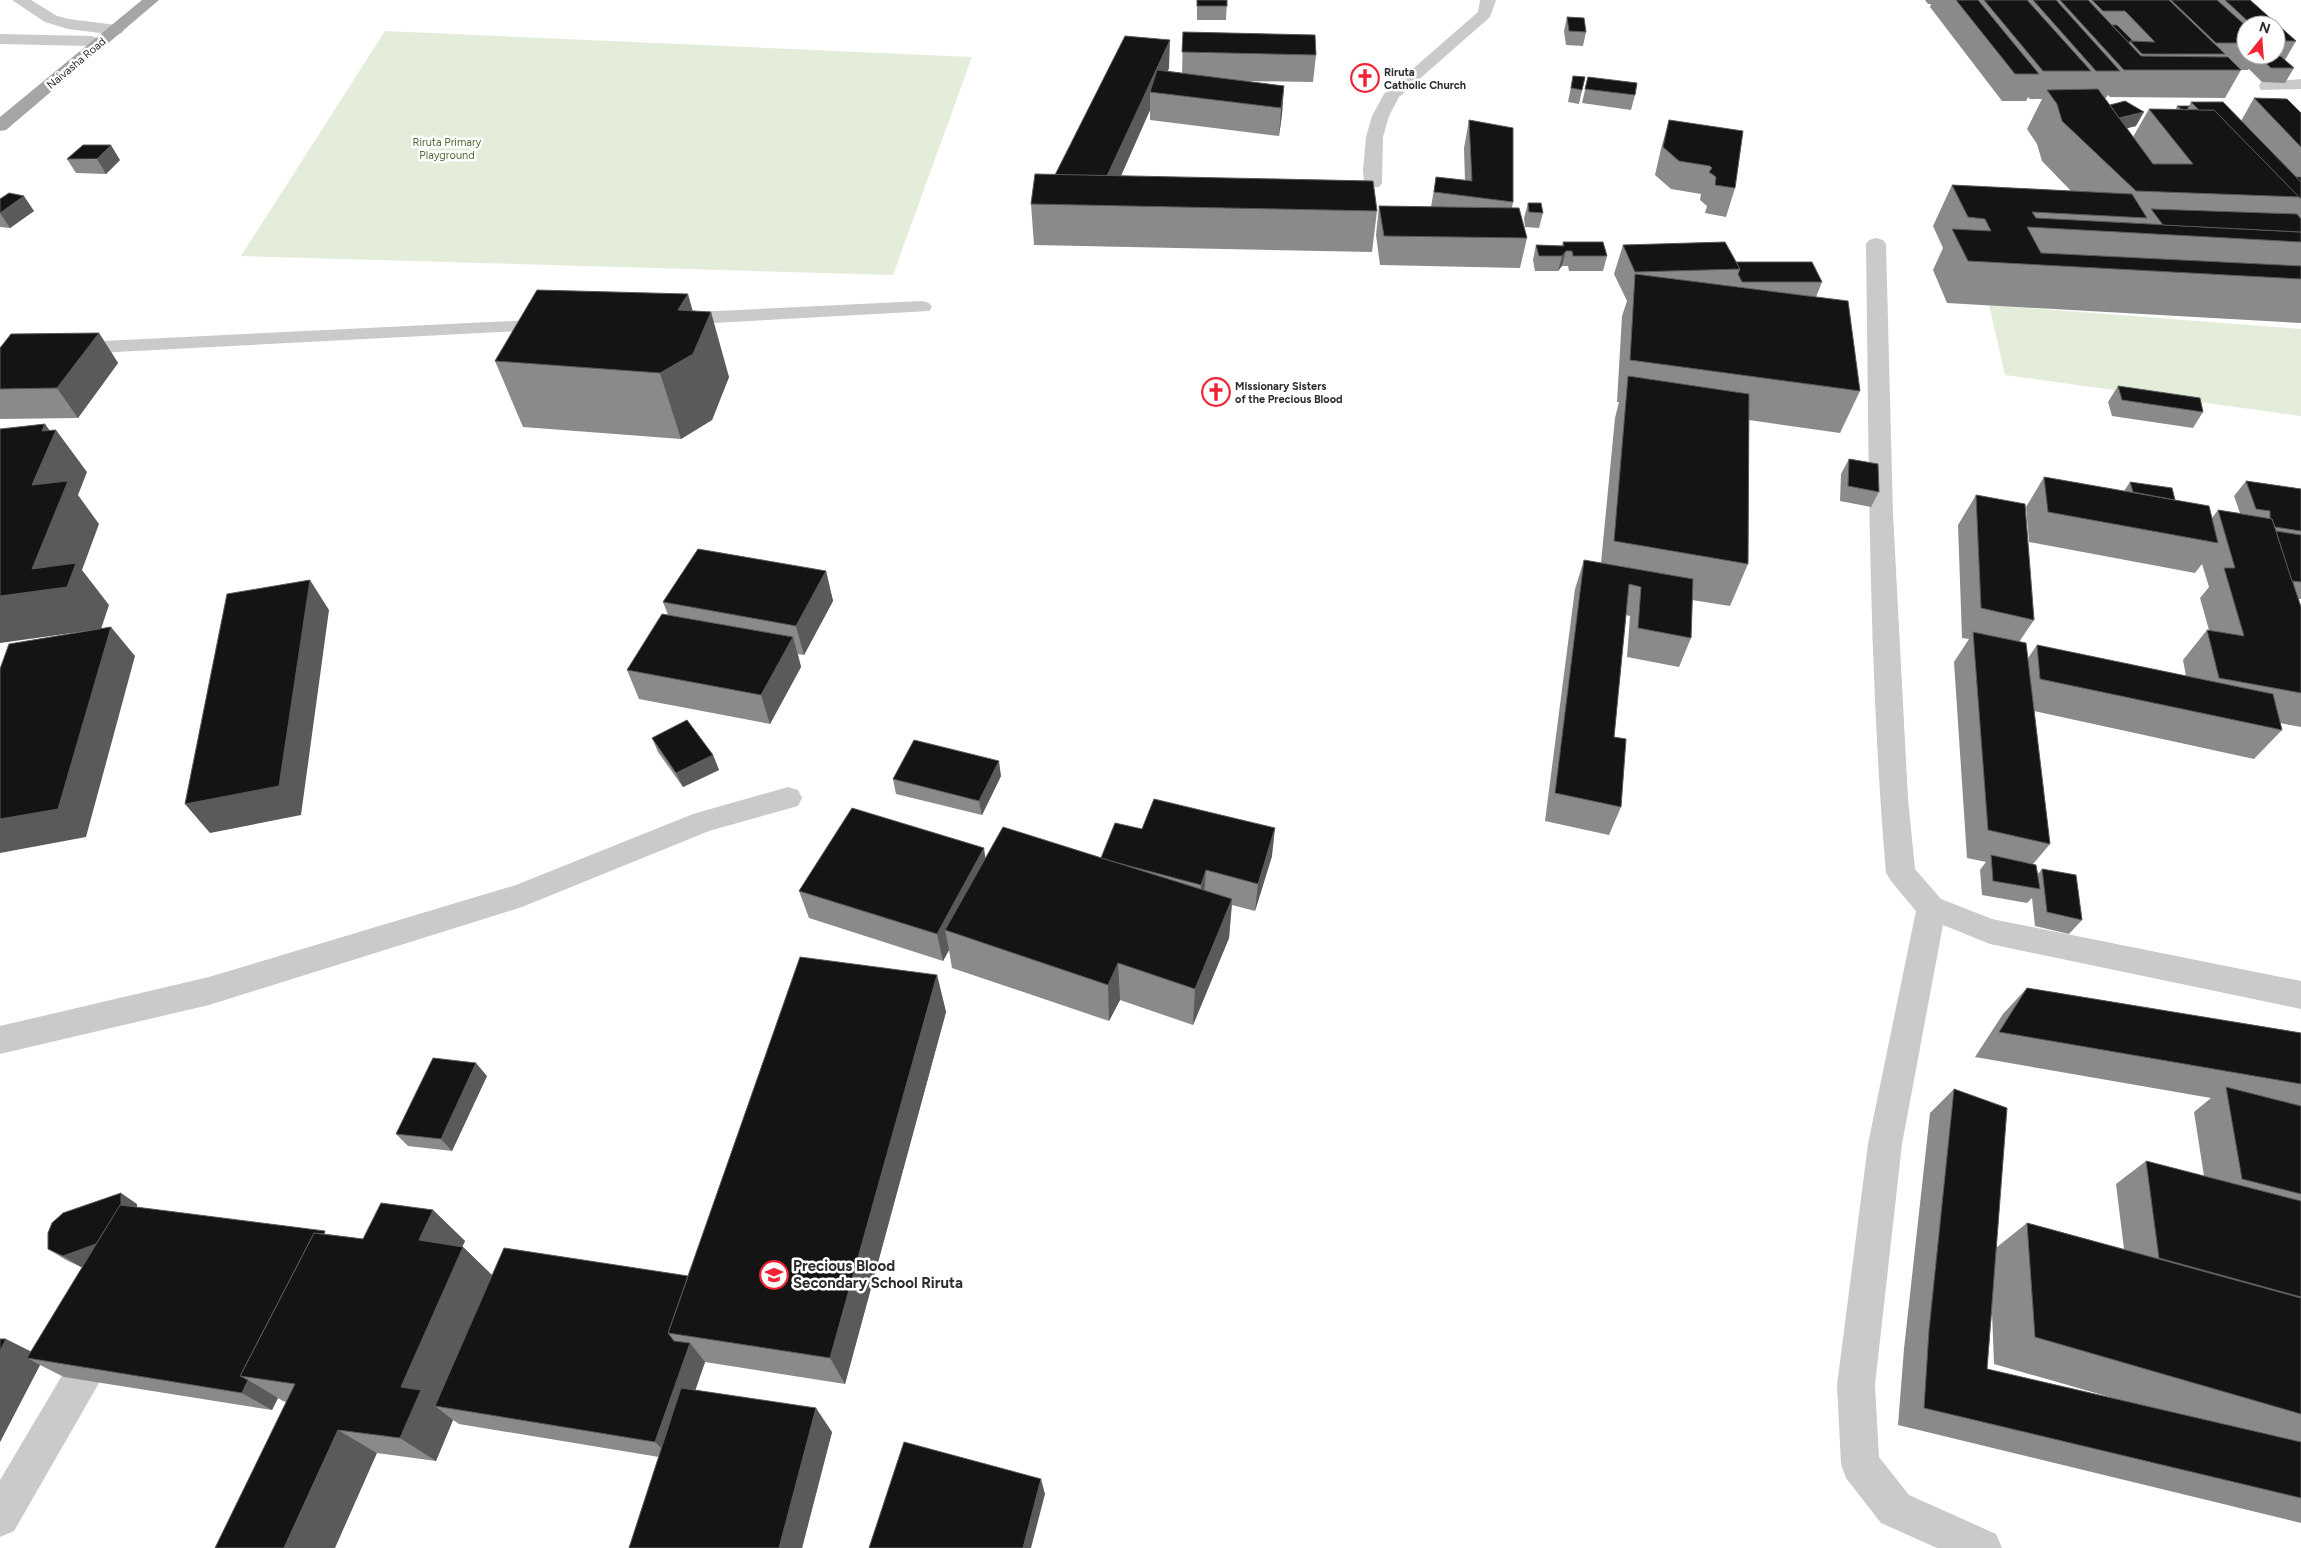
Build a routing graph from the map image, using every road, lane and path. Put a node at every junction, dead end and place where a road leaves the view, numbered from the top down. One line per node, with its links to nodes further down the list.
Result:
1 (20, 0): 4 (street)
2 (151, 0): 4 (main road, Naivasha Road)
3 (1488, 0): 10 (street)
4 (116, 30): 6 (main road, Naivasha Road)
5 (0, 39): 6 (street)
6 (102, 42): 9 (main road, Naivasha Road)
7 (2301, 84): 8 (street)
8 (2267, 86)
9 (0, 126)
10 (1373, 183)
11 (1876, 244): 17 (street)
12 (922, 307): 13 (street)
13 (654, 320)
14 (575, 324): 15 (street)
15 (0, 352)
16 (788, 798): 19 (street)
17 (1931, 908): 18 (street); 22 (street)
18 (2301, 995)
19 (0, 1040)
20 (86, 1370): 21 (street)
21 (0, 1517)
22 (1982, 1548)

